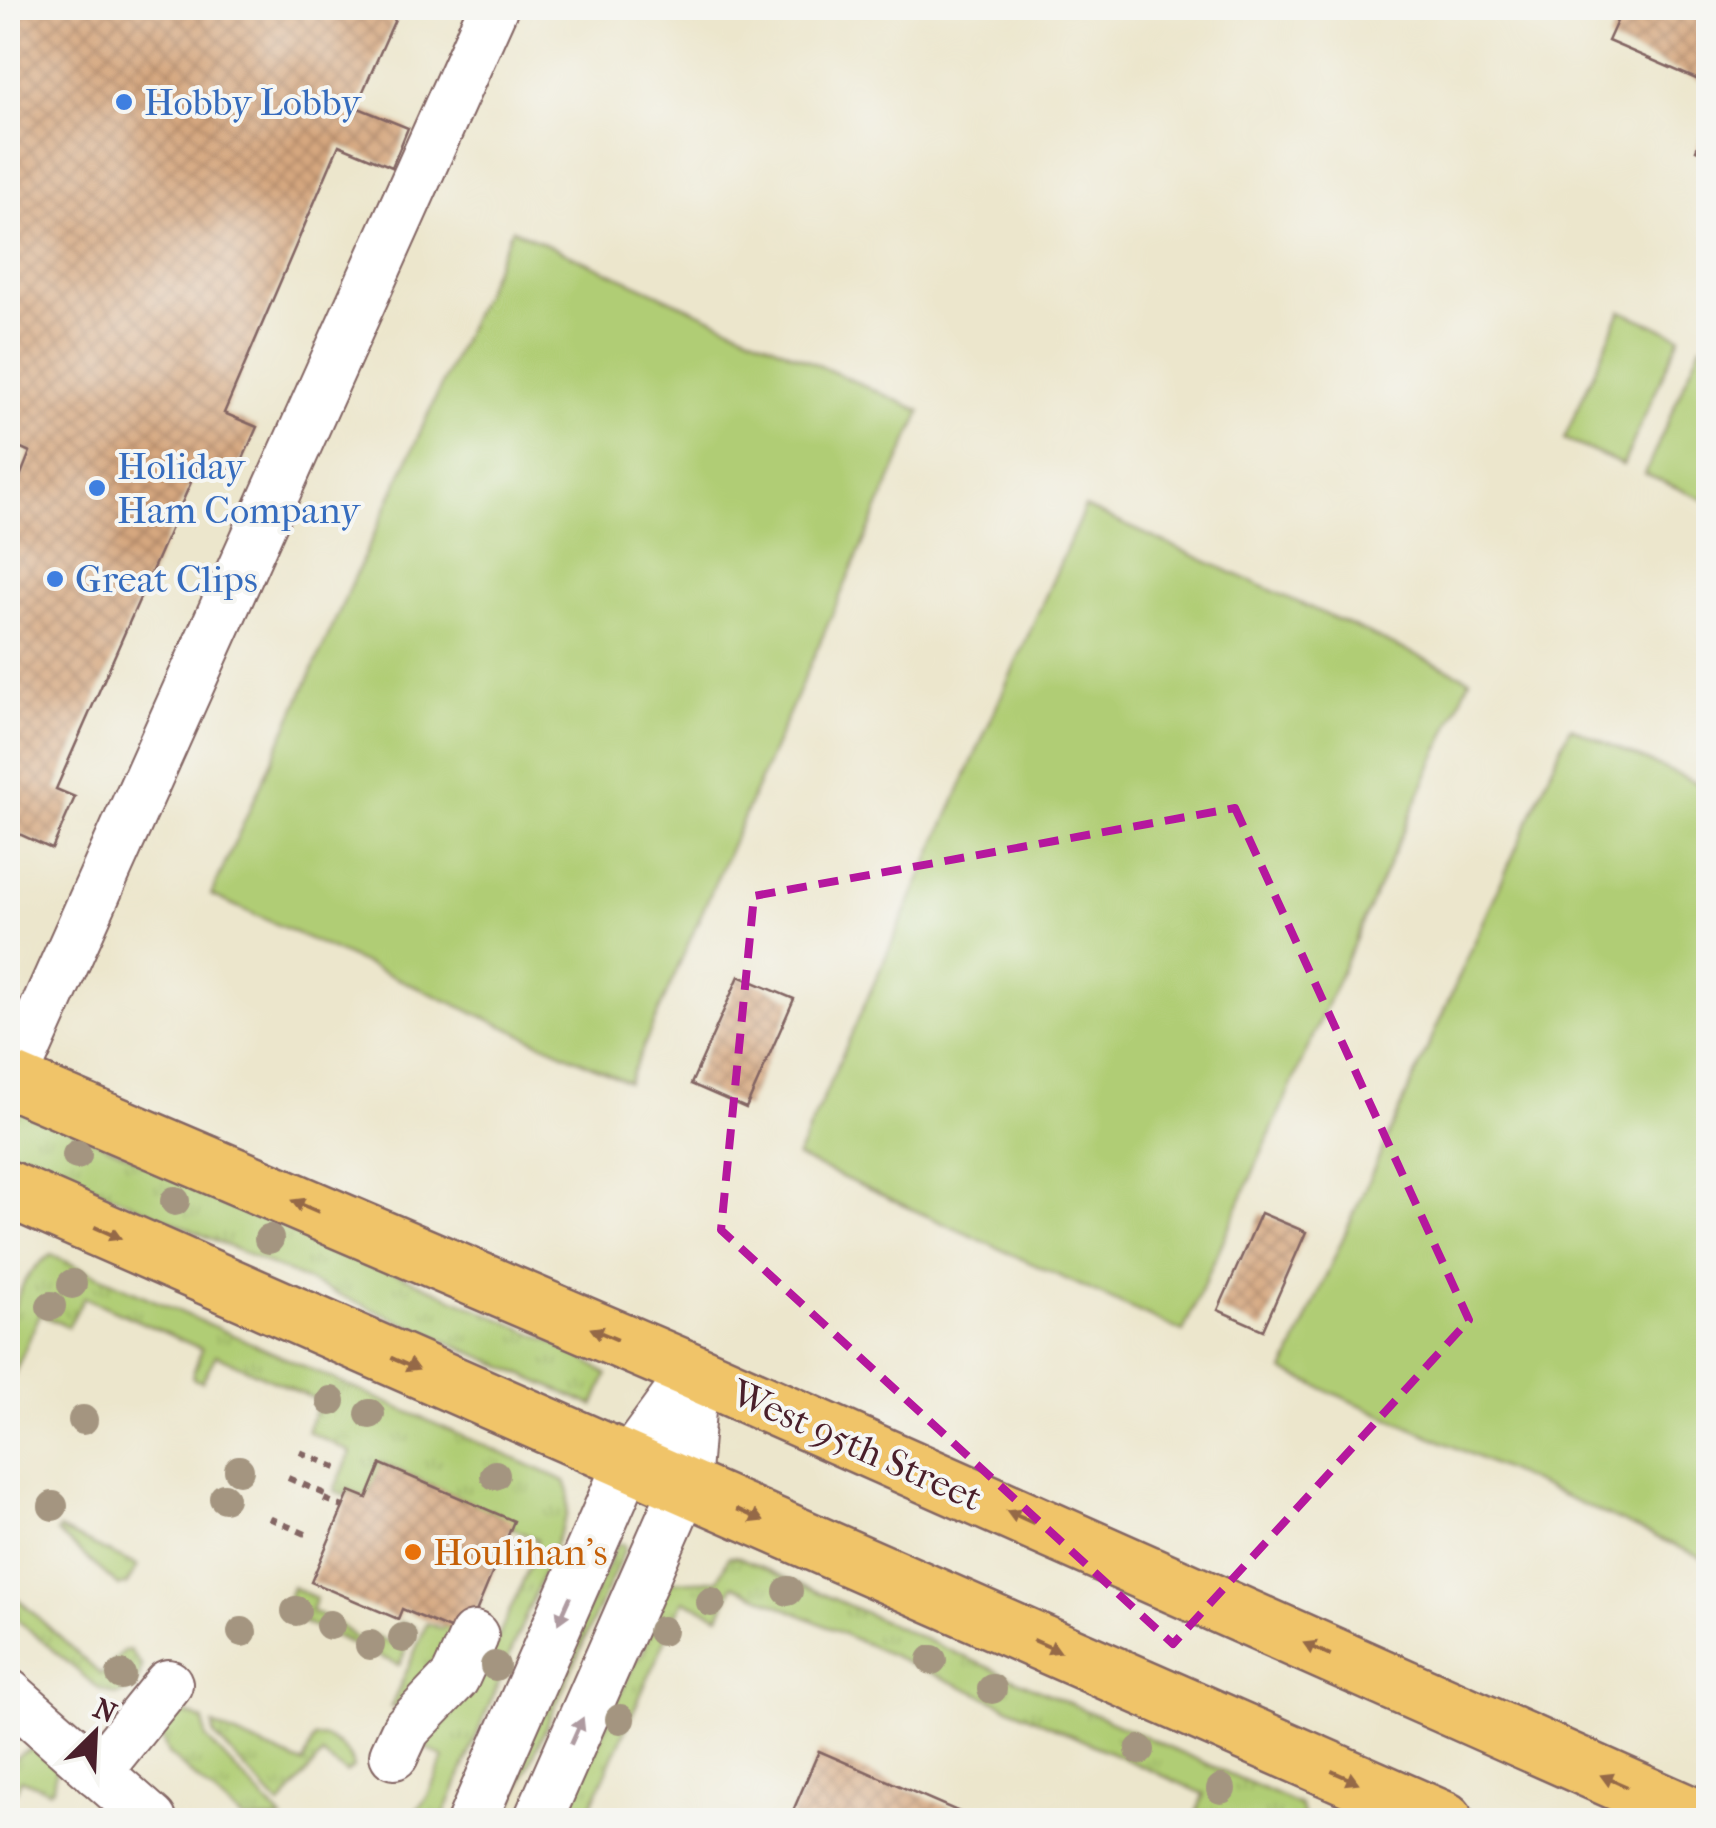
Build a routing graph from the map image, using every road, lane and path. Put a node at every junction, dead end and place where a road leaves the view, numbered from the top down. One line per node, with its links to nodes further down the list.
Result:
1 (492, 8): 2 (lane)
2 (10, 1080): 4 (main road, West 95th Street, one-way to 2)
3 (11, 1200): 6 (main road, one-way to 6)
4 (694, 1372): 6 (lane); 9 (lane); 22 (main road, West 95th Street, one-way to 4)
5 (300, 1452): 7 (path)
6 (629, 1461): 9 (main road); 19 (lane, one-way to 19)
7 (336, 1468)
8 (288, 1478): 10 (path)
9 (686, 1486): 20 (lane, one-way to 9); 21 (main road, one-way to 21)
10 (343, 1507)
11 (270, 1518): 12 (path)
12 (308, 1535)
13 (474, 1636): 16 (lane)
14 (168, 1684): 17 (lane)
15 (8, 1693): 17 (lane)
16 (394, 1755)
17 (97, 1772): 18 (lane)
18 (152, 1820)
19 (472, 1820)
20 (538, 1820)
21 (1445, 1820)
22 (1703, 1820)

